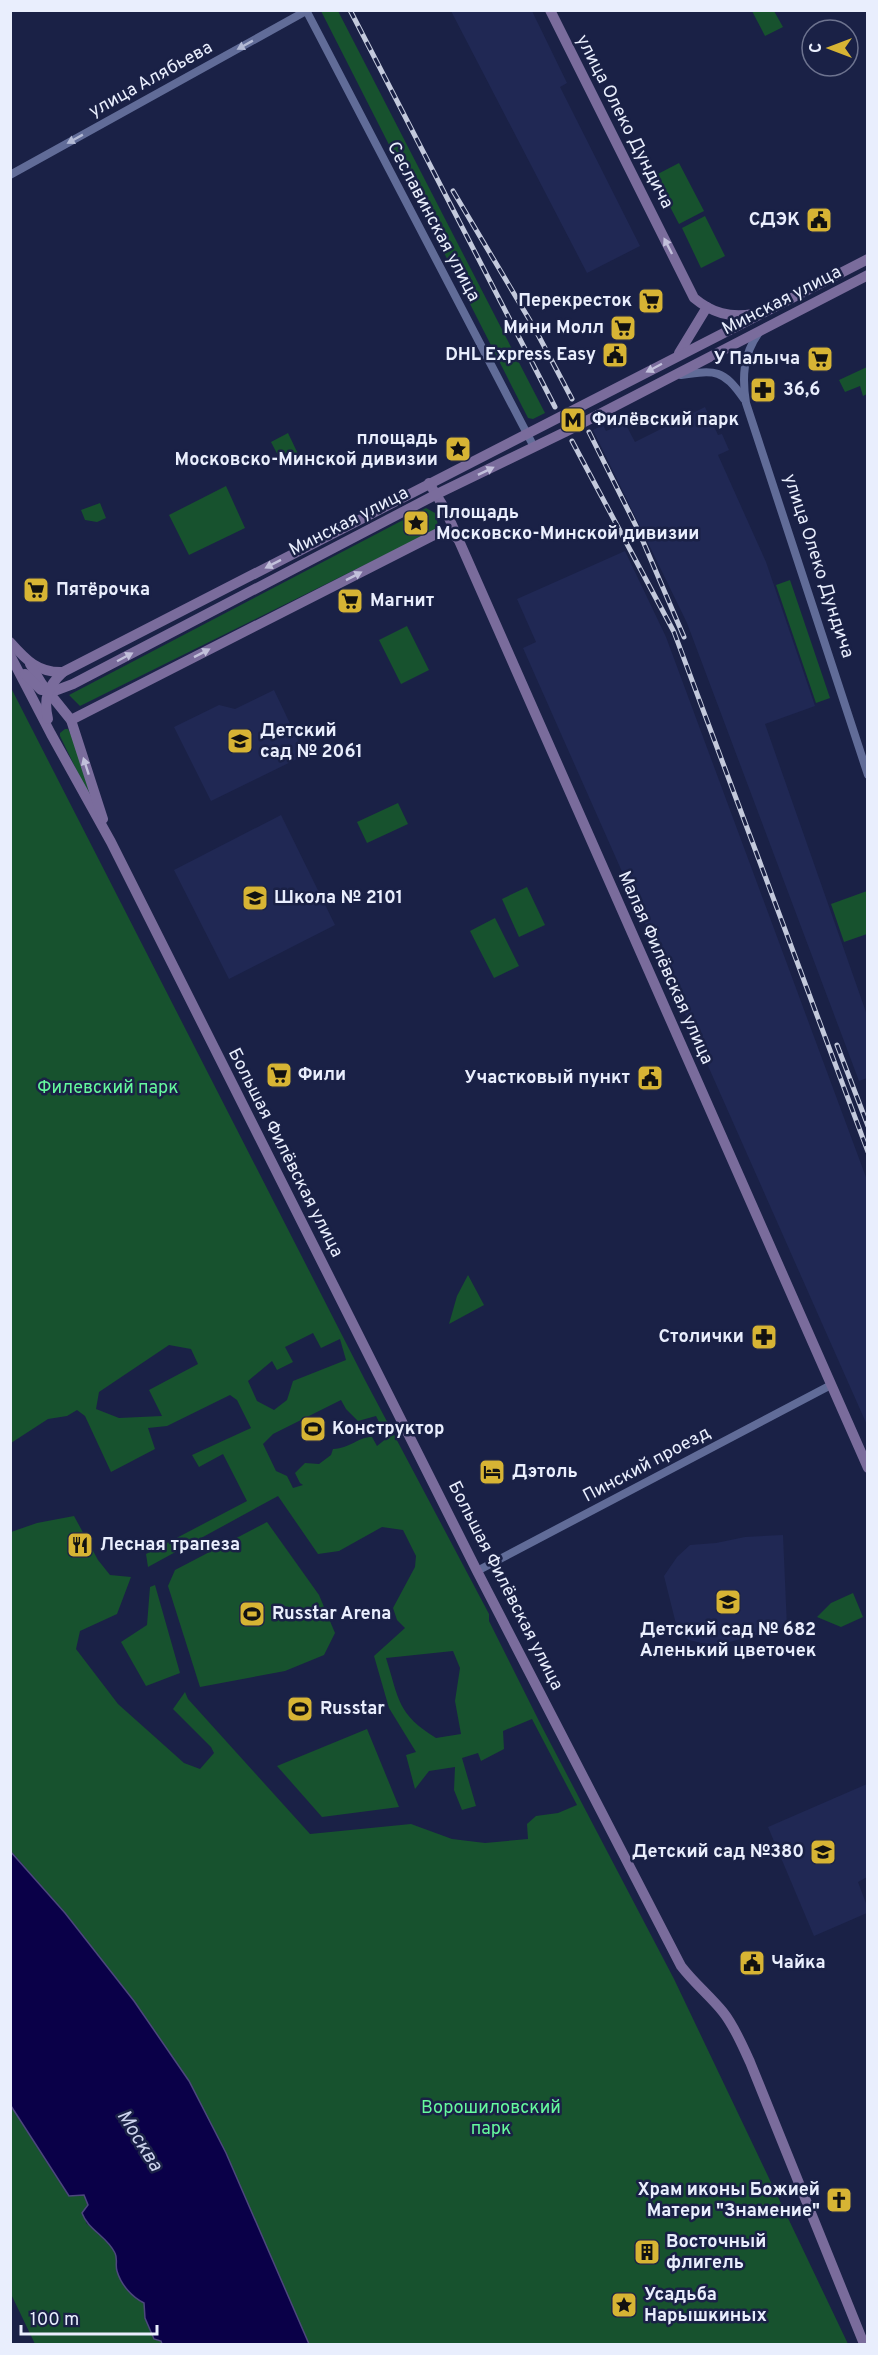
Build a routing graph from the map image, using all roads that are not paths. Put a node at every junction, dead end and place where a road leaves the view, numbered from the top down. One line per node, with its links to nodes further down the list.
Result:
1 (550, 10): 6 (street, улица Олеко Дундича, one-way to 1)
2 (306, 11): 3 (street, улица Алябьева, one-way to 3); 12 (street, Сеславинская улица)
3 (10, 175)
4 (867, 259): 7 (street, Минская улица)
5 (867, 275): 8 (street, Минская улица)
6 (707, 307): 7 (street); 9 (street)
7 (762, 312): 9 (street, Минская улица)
8 (760, 331): 10 (street, Минская улица); 11 (street, улица Олеко Дундича)
9 (679, 354): 12 (street, Минская улица, one-way to 12)
10 (673, 376): 11 (street, улица Олеко Дундича); 13 (street, Минская улица)
11 (746, 403): 26 (street, улица Олеко Дундича)
12 (527, 434): 13 (street, Сеславинская улица); 14 (street, Минская улица)
13 (534, 447): 15 (street, Минская улица, one-way to 13)
14 (429, 483): 15 (street, Малая Филёвская улица); 20 (street, Минская улица, one-way to 20)
15 (437, 494): 16 (street, Малая Филёвская улица); 21 (street, Минская улица, one-way to 15)
16 (458, 539): 24 (street, one-way to 16); 28 (street, Малая Филёвская улица)
17 (10, 642): 19 (street)
18 (12, 657): 22 (street); 25 (street, Большая Филёвская улица)
19 (29, 663): 20 (street); 22 (street, Большая Филёвская улица)
20 (63, 672): 22 (street)
21 (73, 684): 22 (street, Минская улица); 23 (street)
22 (48, 691): 23 (street, Большая Филёвская улица); 25 (street, Большая Филёвская улица)
23 (62, 710): 24 (street, Большая Филёвская улица)
24 (71, 720): 27 (street, Большая Филёвская улица, one-way to 24)
25 (51, 734): 27 (street, Большая Филёвская улица)
26 (867, 775)
27 (111, 842): 30 (street, Большая Филёвская улица)
28 (831, 1385): 29 (street, Малая Филёвская улица); 30 (street, Пинский проезд)
29 (867, 1468)
30 (477, 1571): 31 (street, Большая Филёвская улица)
31 (864, 2344)

